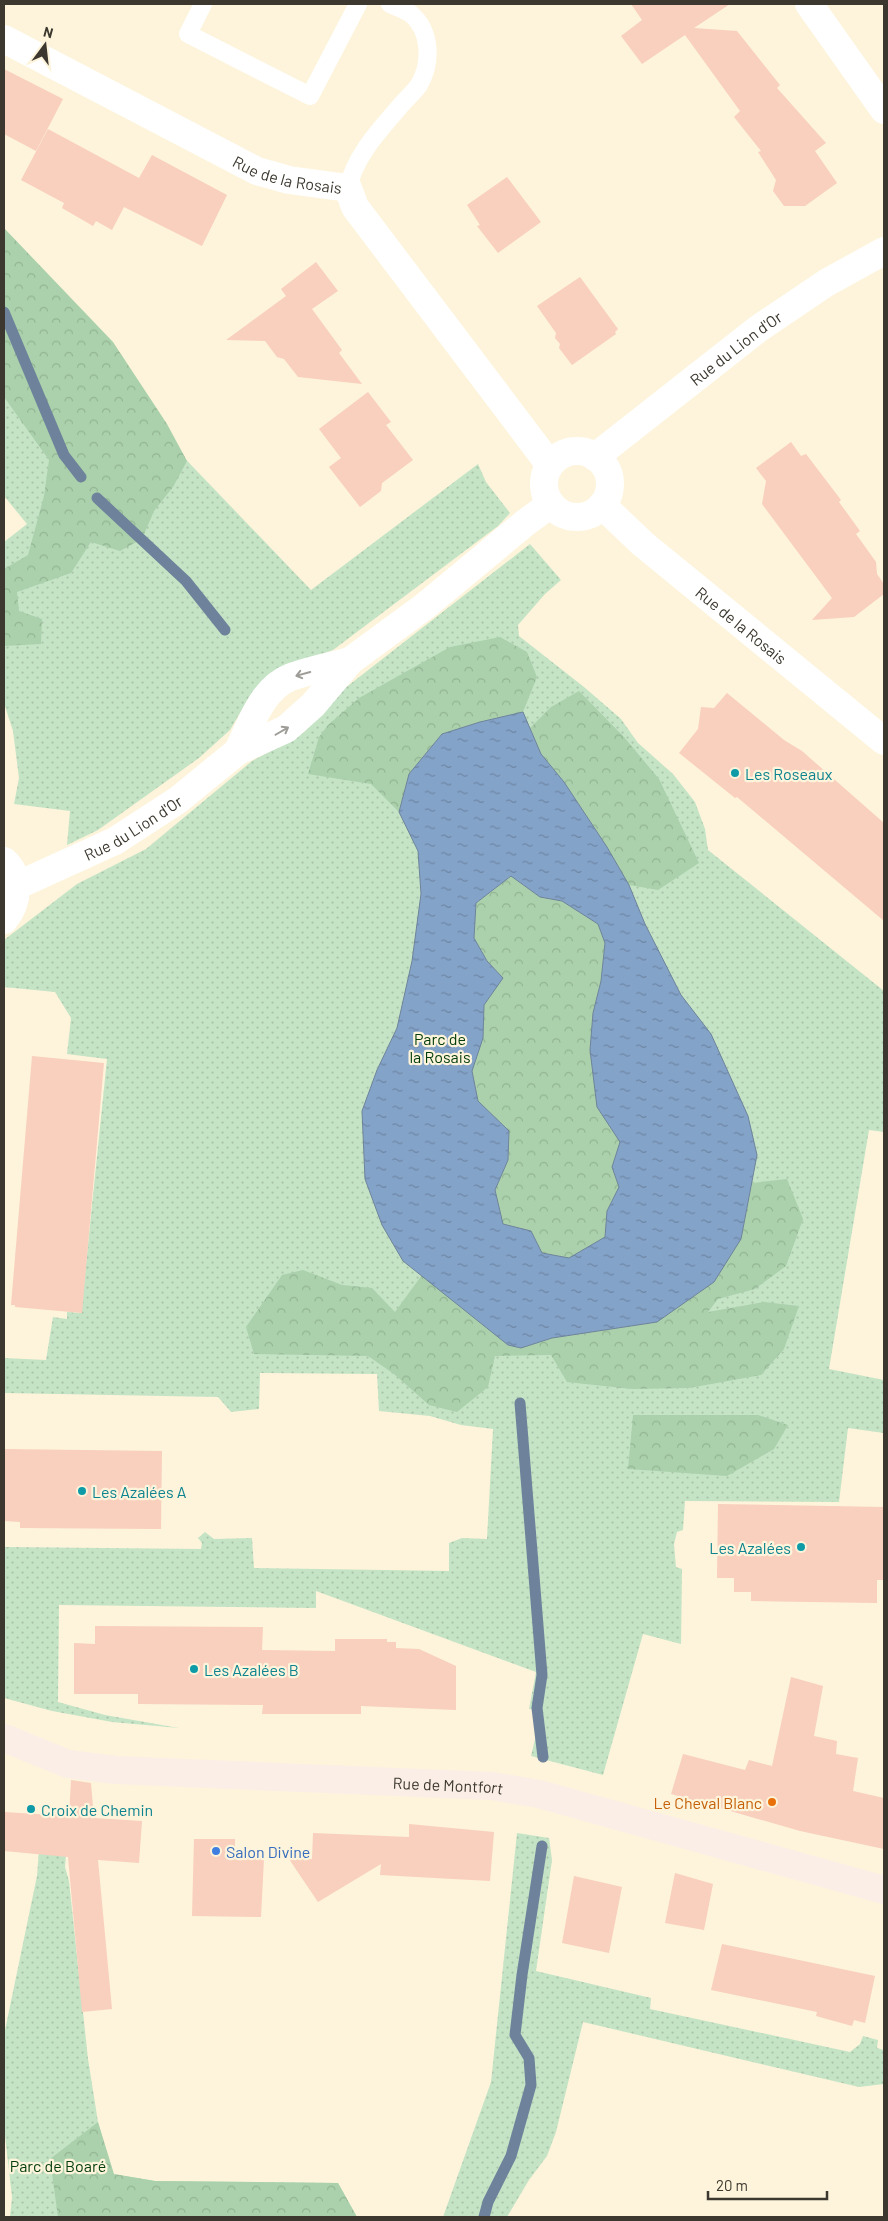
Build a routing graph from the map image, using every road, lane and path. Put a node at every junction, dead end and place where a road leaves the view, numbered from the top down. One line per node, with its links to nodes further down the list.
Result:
1 (203, 4): 2 (lane)
2 (358, 4)
3 (390, 4): 7 (lane)
4 (809, 4): 6 (street)
5 (4, 39): 7 (street, Rue de la Rosais)
6 (884, 110)
7 (348, 188): 10 (street, Rue de la Rosais)
8 (884, 251): 9 (street, Rue du Lion d'Or)
9 (595, 457): 10 (street); 12 (street)
10 (550, 465): 11 (street)
11 (551, 504): 12 (street); 13 (street, Rue du Lion d'Or)
12 (602, 505): 14 (street, Rue de la Rosais)
13 (350, 661): 15 (street, Rue du Lion d'Or, one-way to 13); 15 (street, Rue du Lion d'Or, one-way to 15)
14 (884, 741)
15 (238, 751): 17 (street, Rue du Lion d'Or)
16 (4, 861): 17 (street)
17 (16, 886): 18 (street)
18 (4, 920)
19 (4, 1738): 20 (main road, Rue de Montfort)
20 (884, 1890)

